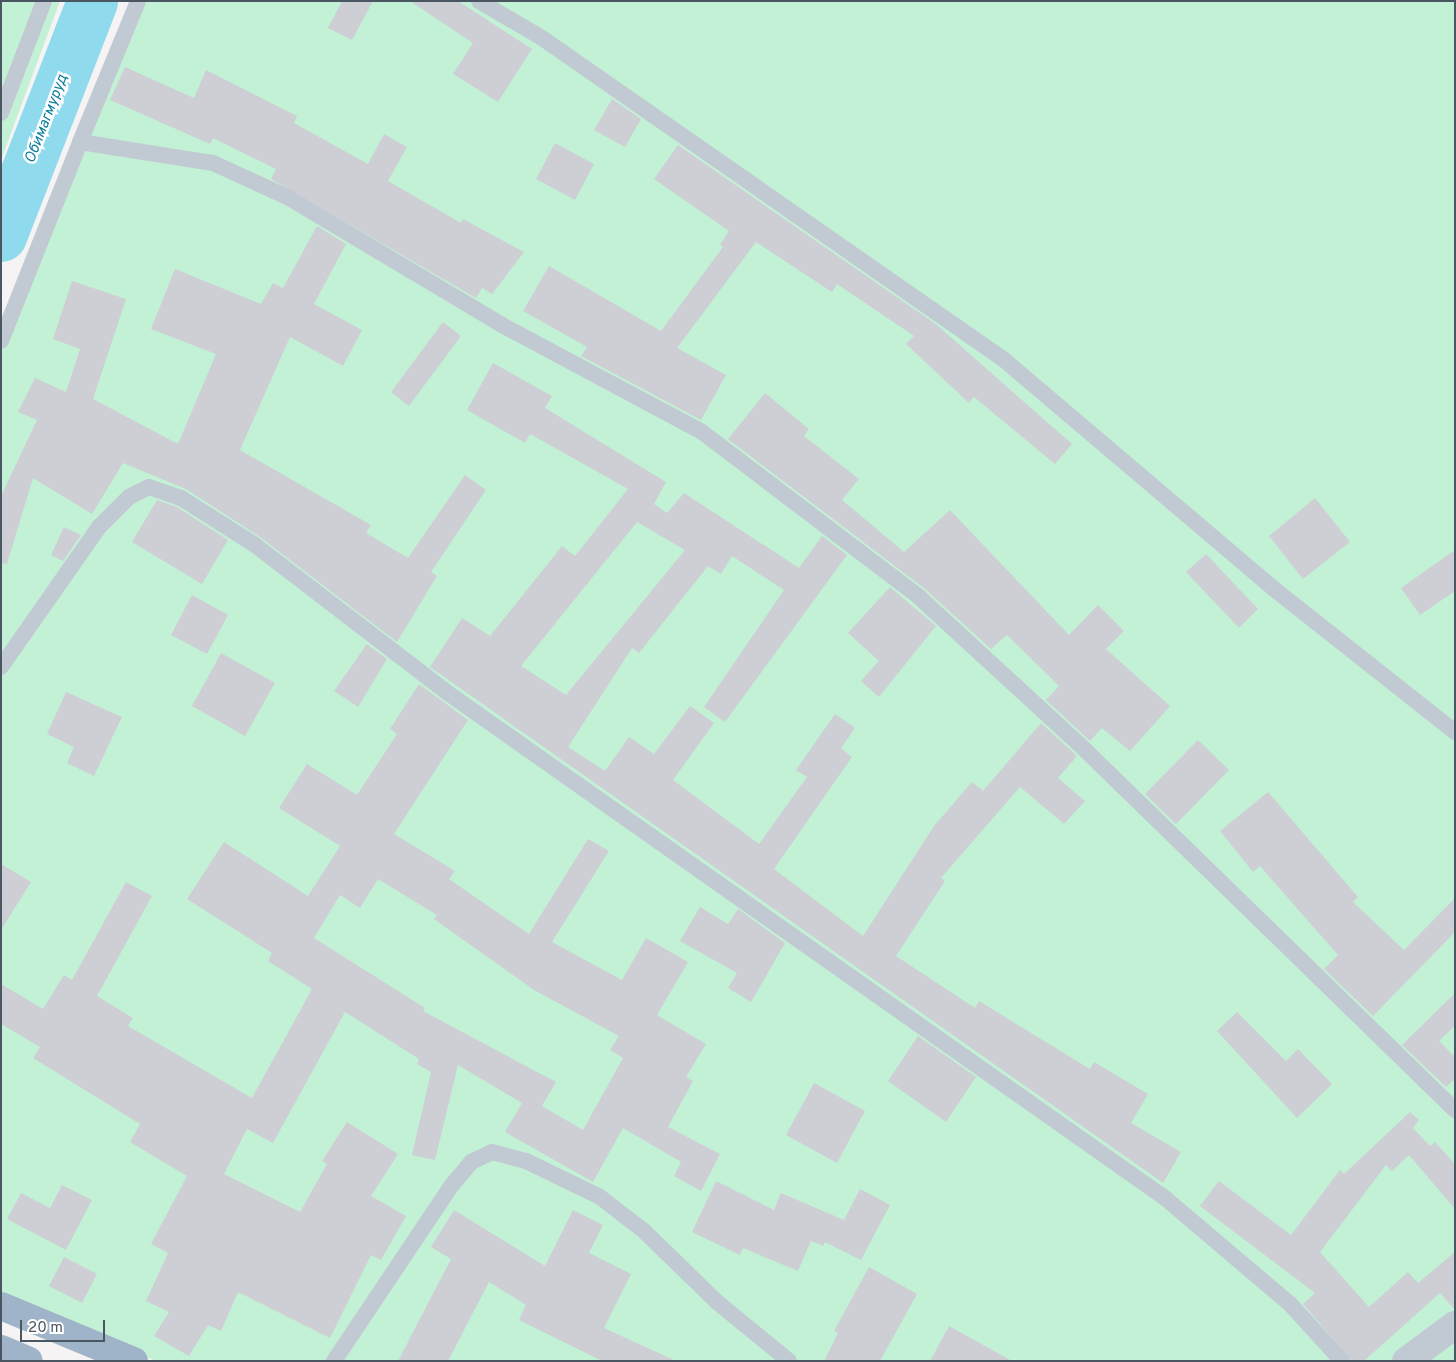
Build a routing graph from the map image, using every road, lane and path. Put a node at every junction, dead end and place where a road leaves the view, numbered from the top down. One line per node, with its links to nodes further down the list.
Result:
1 (44, 1): 4 (lane)
2 (138, 1): 5 (lane)
3 (479, 1): 8 (lane)
4 (1, 113)
5 (80, 142): 6 (lane); 9 (lane)
6 (1, 341)
7 (1, 667): 17 (lane)
8 (1455, 732)
9 (1455, 1110)
10 (1, 1306): 14 (highway)
11 (1455, 1324): 18 (street)
12 (1, 1349): 13 (highway)
13 (29, 1361)
14 (134, 1361)
15 (334, 1361): 16 (lane)
16 (789, 1361)
17 (1342, 1361)
18 (1406, 1361)

